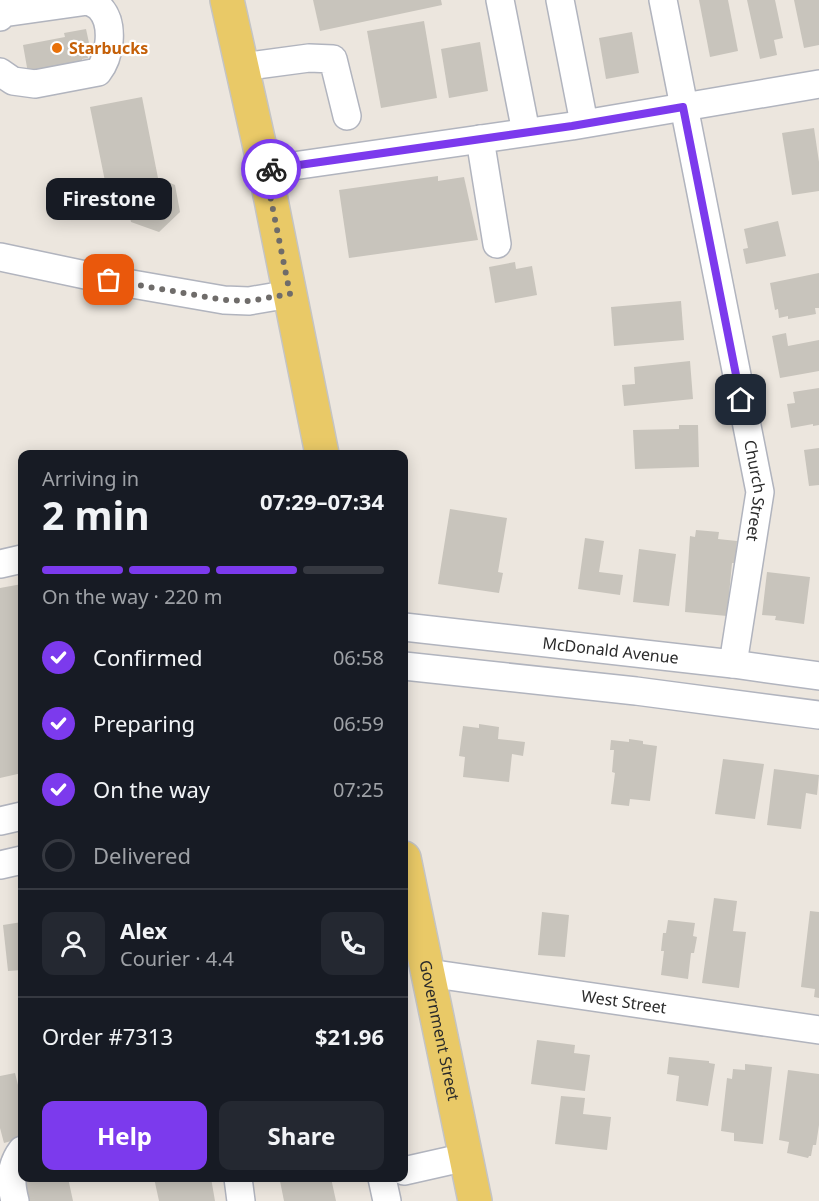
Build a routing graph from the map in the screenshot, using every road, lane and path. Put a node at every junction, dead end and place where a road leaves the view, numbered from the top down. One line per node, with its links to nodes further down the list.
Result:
1 (227, 0): 7 (main road)
2 (500, 0): 13 (street)
3 (560, 0): 12 (street)
4 (663, 0): 10 (street, Church Street)
5 (69, 2): 6 (street); 8 (street)
6 (0, 17)
7 (242, 67): 11 (street); 15 (main road)
8 (0, 72)
9 (819, 84): 10 (street)
10 (683, 107): 12 (street); 23 (street, Church Street)
11 (347, 116)
12 (584, 123): 13 (street)
13 (526, 132): 14 (street)
14 (480, 139): 15 (street); 16 (street)
15 (265, 170): 18 (main road)
16 (497, 244)
17 (0, 257): 18 (street)
18 (290, 294): 19 (main road)
19 (321, 450)
20 (18, 561): 21 (street)
21 (0, 564)
22 (408, 627): 23 (street, McDonald Avenue)
23 (733, 664): 25 (street, McDonald Avenue)
24 (408, 666): 26 (street)
25 (819, 676)
26 (819, 715)
27 (18, 817): 28 (street)
28 (0, 821)
29 (18, 861): 30 (street)
30 (0, 865)
31 (408, 877): 32 (main road, Government Street)
32 (428, 973): 33 (street, West Street); 34 (main road, Government Street)
33 (819, 1030)
34 (466, 1157): 36 (street); 42 (main road, Government Street)
35 (18, 1158): 39 (street)
36 (408, 1171)
37 (239, 1182): 40 (street)
38 (383, 1182): 41 (street)
39 (15, 1201)
40 (241, 1201)
41 (387, 1201)
42 (475, 1201)

